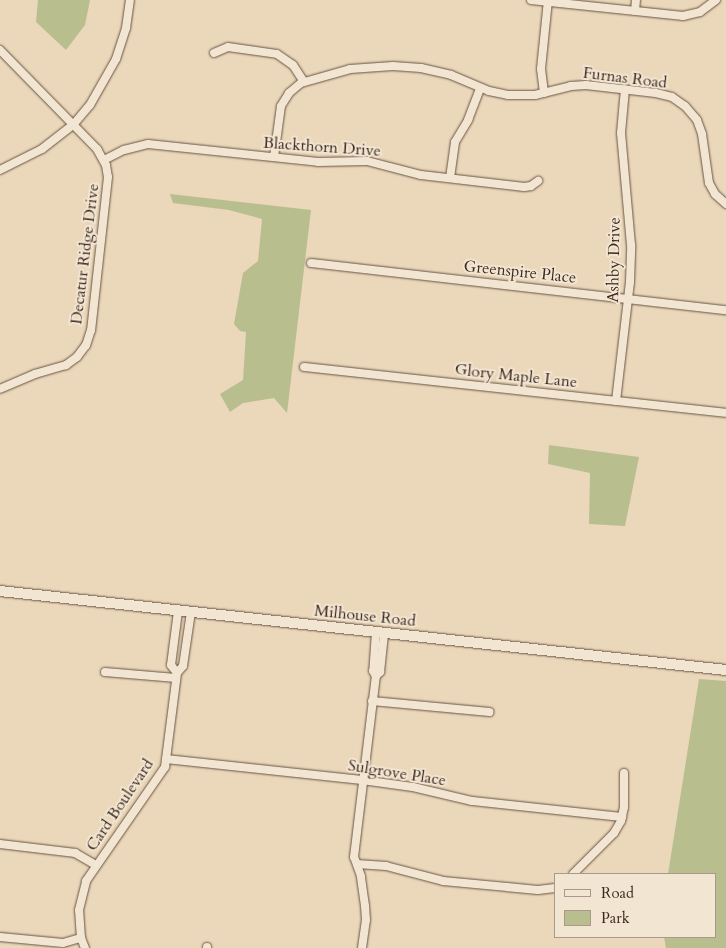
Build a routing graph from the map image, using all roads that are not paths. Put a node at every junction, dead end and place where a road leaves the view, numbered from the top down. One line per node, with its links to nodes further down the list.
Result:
1 (130, 0): 13 (street)
2 (531, 0): 5 (street)
3 (636, 0): 6 (street)
4 (716, 0): 6 (street)
5 (548, 1): 6 (street); 12 (street)
6 (635, 11)
7 (0, 50): 13 (street, Decatur Ridge Drive)
8 (214, 53): 9 (street)
9 (304, 82): 10 (street, Furnas Road); 14 (street)
10 (480, 88): 12 (street, Furnas Road); 17 (street)
11 (625, 89): 12 (street, Furnas Road); 19 (street, Furnas Road); 21 (street, Ashby Drive)
12 (544, 93)
13 (73, 125): 15 (street, Decatur Ridge Drive); 16 (street)
14 (274, 157): 15 (street, Blackthorn Drive); 17 (street, Blackthorn Drive)
15 (104, 160): 24 (street, Decatur Ridge Drive)
16 (0, 170)
17 (450, 178): 18 (street, Blackthorn Drive)
18 (538, 181)
19 (726, 204)
20 (311, 263): 21 (street, Greenspire Place)
21 (628, 298): 22 (street, Greenspire Place); 25 (street, Ashby Drive)
22 (726, 310)
23 (304, 367): 25 (street, Glory Maple Lane)
24 (0, 389)
25 (616, 401): 26 (street, Glory Maple Lane)
26 (726, 413)
27 (0, 591): 28 (street, Milhouse Road)
28 (178, 611): 29 (street, Milhouse Road); 33 (street, Card Boulevard)
29 (191, 612): 30 (street, Milhouse Road); 33 (street, Card Boulevard)
30 (380, 633): 31 (street, Milhouse Road); 34 (street)
31 (726, 670)
32 (105, 672): 33 (street)
33 (176, 676): 36 (street, Card Boulevard)
34 (372, 701): 35 (street); 38 (street)
35 (489, 712)
36 (166, 758): 38 (street, Sulgrove Place); 42 (street, Card Boulevard)
37 (624, 773): 39 (street)
38 (362, 780): 39 (street, Sulgrove Place); 41 (street)
39 (622, 817): 43 (street)
40 (0, 844): 42 (street)
41 (357, 864): 44 (street); 48 (street)
42 (96, 865): 46 (street, Card Boulevard)
43 (574, 873)
44 (554, 888)
45 (0, 937): 46 (street)
46 (81, 938): 47 (street, Card Boulevard)
47 (85, 948)
48 (362, 948)

